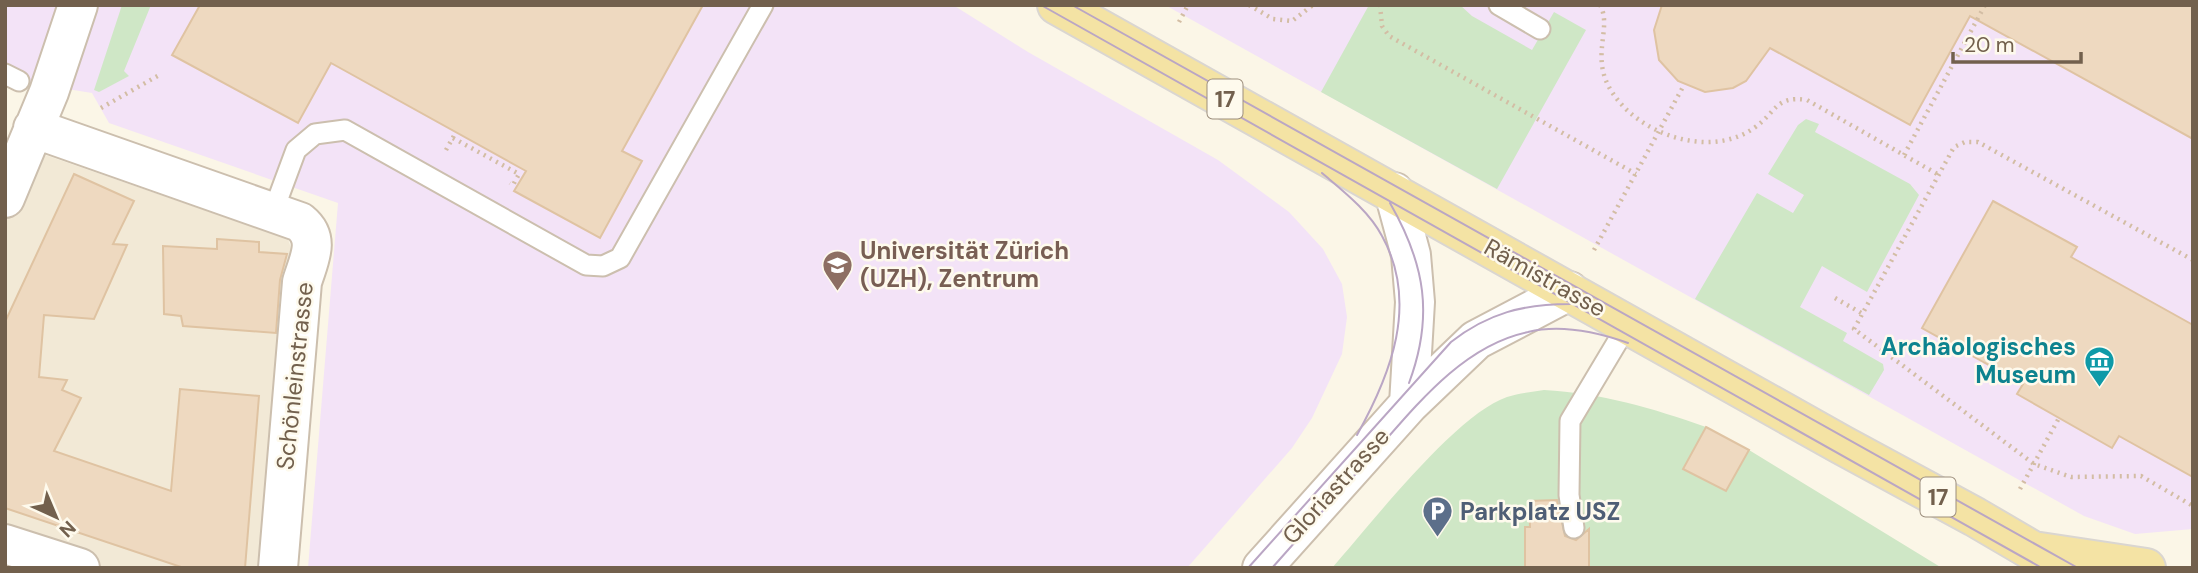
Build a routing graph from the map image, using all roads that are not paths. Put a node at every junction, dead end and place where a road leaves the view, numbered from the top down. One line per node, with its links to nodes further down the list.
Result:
1 (78, 5): 6 (street)
2 (763, 5): 9 (lane)
3 (1057, 5): 7 (main road, Rämistrasse / 17)
4 (1500, 5): 5 (lane)
5 (1540, 29)
6 (33, 128): 8 (street); 9 (street, Schönleinstrasse)
7 (1394, 192): 10 (main road, Rämistrasse / 17); 12 (street)
8 (5, 198)
9 (273, 212): 17 (street, Schönleinstrasse)
10 (1569, 291): 11 (main road, Rämistrasse / 17); 12 (street, Gloriastrasse)
11 (1628, 324): 13 (lane); 15 (main road, Rämistrasse / 17)
12 (1409, 404): 18 (street, Gloriastrasse)
13 (1574, 528)
14 (5, 544): 16 (street)
15 (2040, 559): 19 (main road, Rämistrasse / 17)
16 (80, 568)
17 (278, 568)
18 (1262, 568)
19 (2146, 568)

